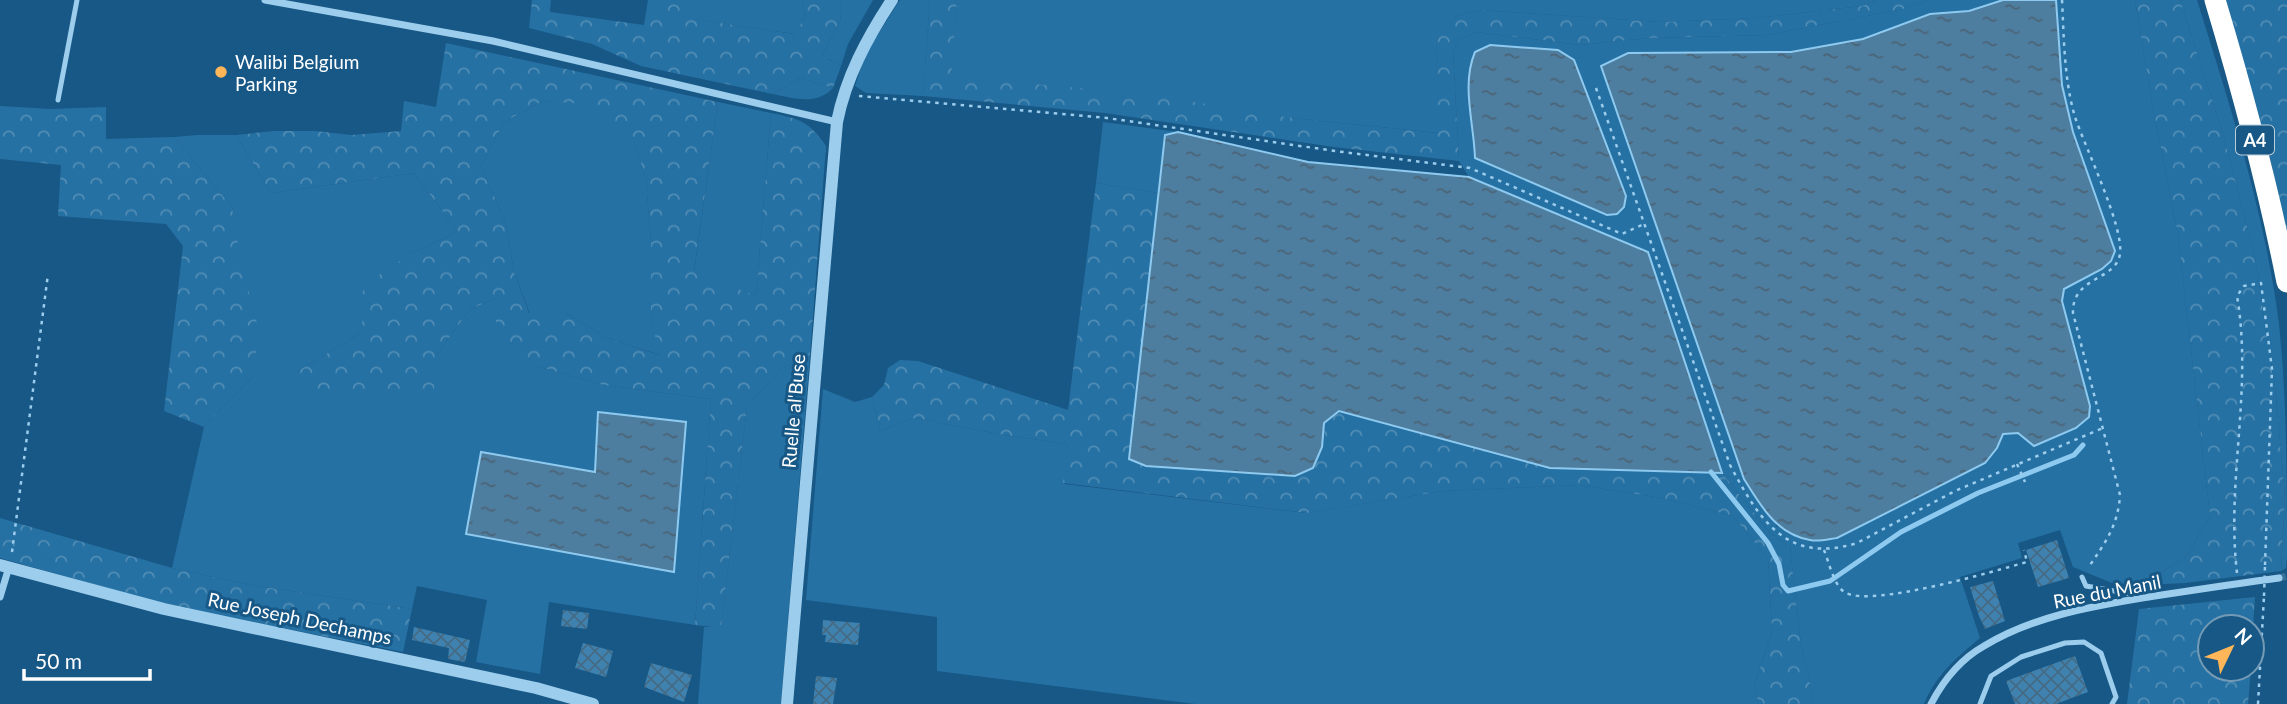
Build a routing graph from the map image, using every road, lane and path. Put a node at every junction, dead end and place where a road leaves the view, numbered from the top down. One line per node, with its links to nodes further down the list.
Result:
1 (77, 0): 8 (lane)
2 (265, 0): 9 (street)
3 (892, 0): 7 (street, Ruelle al'Buse)
4 (2062, 0): 13 (path)
5 (2215, 0): 12 (highway, A4)
6 (1596, 88): 10 (path)
7 (842, 95): 9 (street, Ruelle al'Buse); 10 (path)
8 (58, 100)
9 (837, 122): 25 (street, Ruelle al'Buse)
10 (1644, 224): 16 (path)
11 (48, 274): 18 (path)
12 (2287, 282)
13 (2102, 428): 14 (path); 19 (path)
14 (2017, 464): 15 (path); 16 (path)
15 (2025, 482)
16 (1824, 550): 17 (path)
17 (2024, 550)
18 (4, 566): 22 (street); 24 (street, Rue Joseph Dechamps)
19 (2082, 577): 23 (lane)
20 (2279, 578): 21 (street, Rue du Manil)
21 (2238, 584): 23 (street, Rue du Manil); 29 (path, bridge)
22 (0, 597)
23 (2149, 597): 26 (street, Rue du Manil)
24 (593, 704)
25 (787, 704)
26 (1931, 704)
27 (1980, 704): 28 (lane)
28 (2112, 704)
29 (2258, 704)

